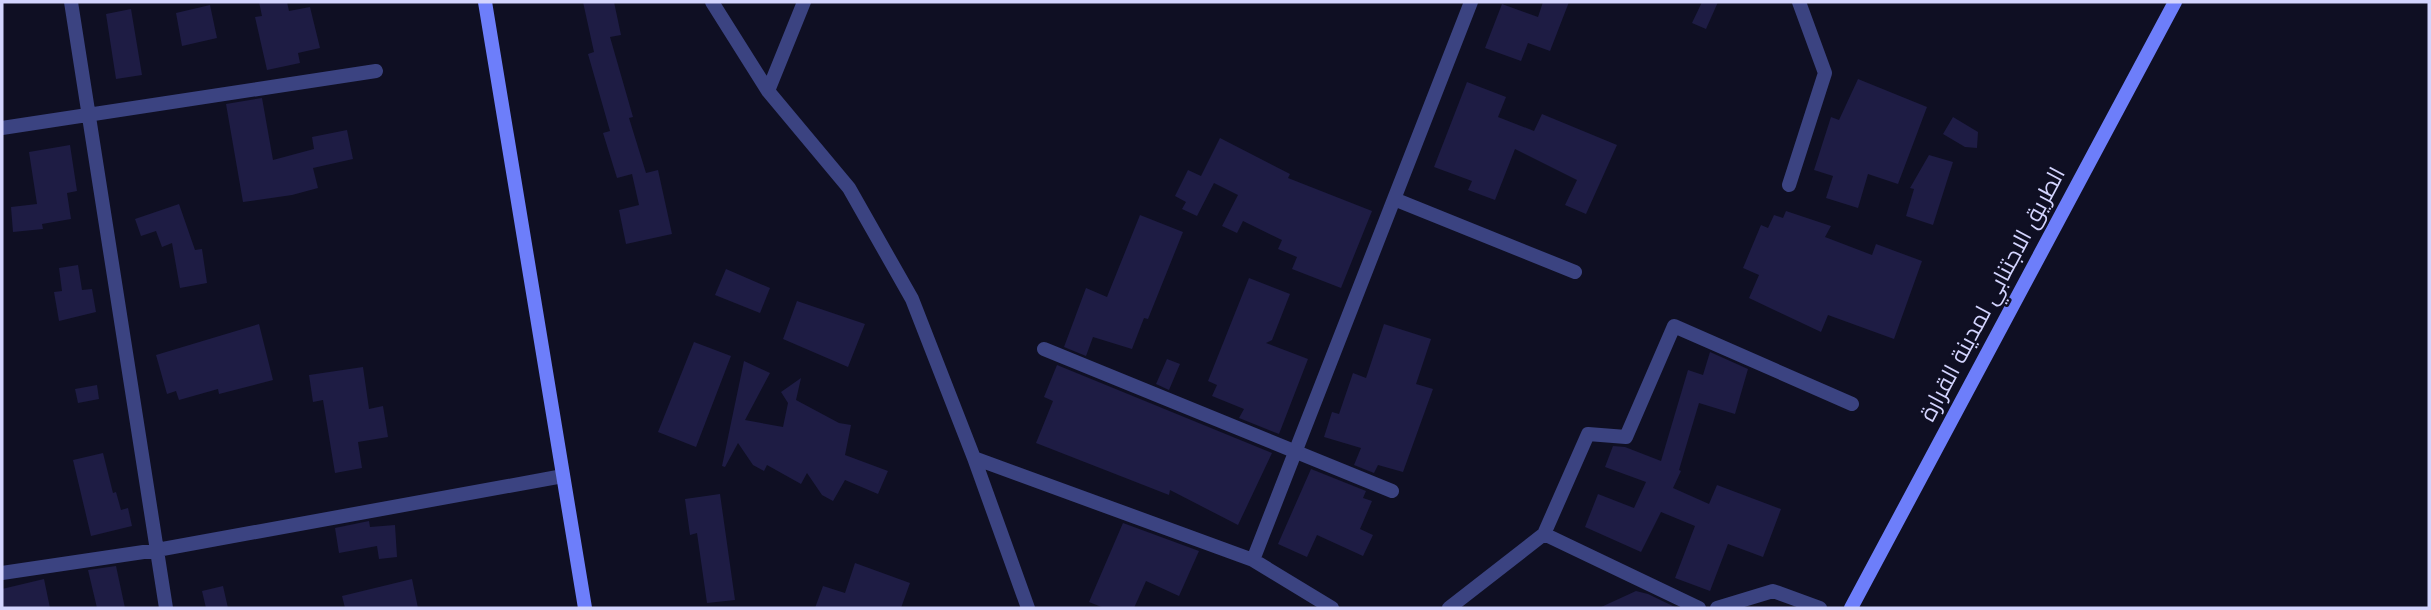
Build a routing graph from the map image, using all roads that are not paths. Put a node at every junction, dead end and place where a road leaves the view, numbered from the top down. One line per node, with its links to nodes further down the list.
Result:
1 (71, 2): 10 (street)
2 (485, 2): 19 (main road)
3 (712, 2): 9 (street)
4 (804, 2): 9 (street)
5 (1471, 2): 13 (street)
6 (1799, 2): 12 (street)
7 (2175, 2): 33 (main road, الطريق الاجتنابي لمدينة القرارة)
8 (376, 71): 10 (street)
9 (768, 91): 18 (street)
10 (88, 114): 11 (street); 22 (street)
11 (2, 128)
12 (1789, 185)
13 (1394, 199): 14 (street); 17 (street)
14 (1575, 272)
15 (1044, 349): 17 (street)
16 (1852, 404): 21 (street)
17 (1295, 453): 20 (street); 23 (street)
18 (974, 458): 23 (street); 27 (street)
19 (563, 476): 22 (street); 26 (main road)
20 (1392, 491)
21 (1544, 534): 29 (street); 30 (street)
22 (157, 550): 24 (street); 25 (street)
23 (1254, 560): 28 (street)
24 (2, 573)
25 (166, 608)
26 (585, 608)
27 (1028, 608)
28 (1332, 608)
29 (1449, 608)
30 (1699, 608)
31 (1717, 608): 32 (street)
32 (1820, 608)
33 (1851, 608)

